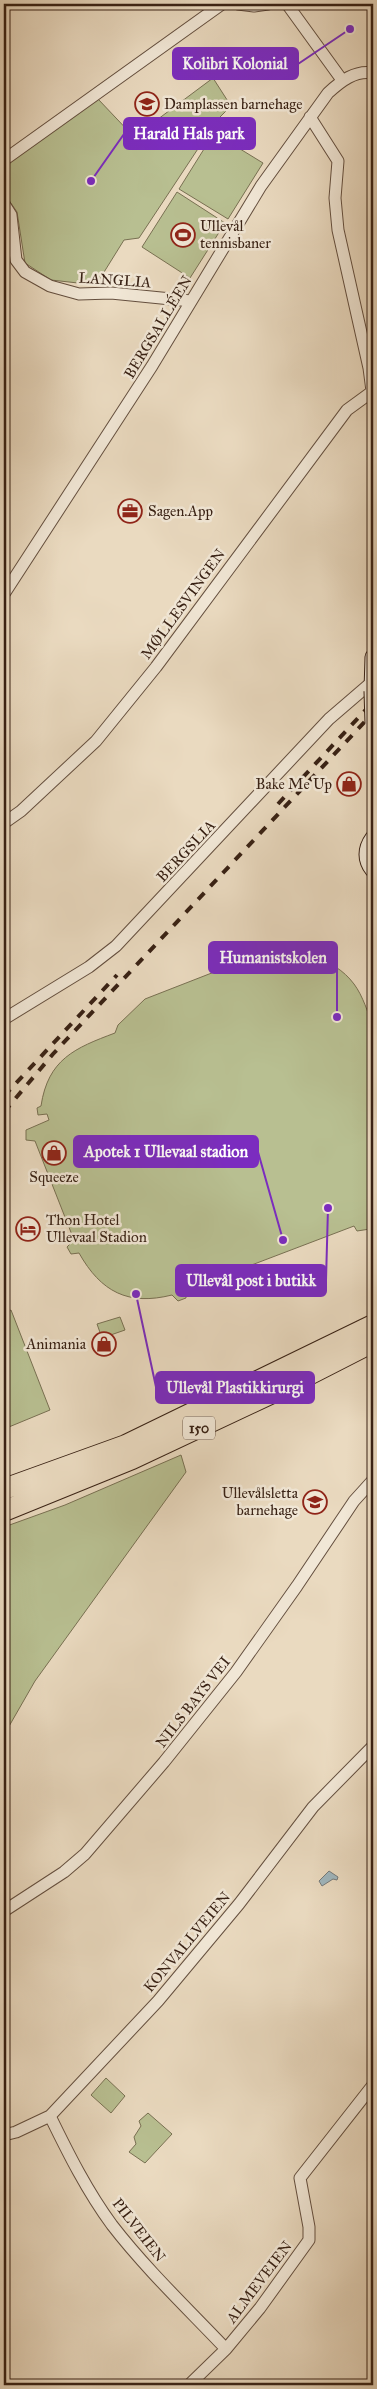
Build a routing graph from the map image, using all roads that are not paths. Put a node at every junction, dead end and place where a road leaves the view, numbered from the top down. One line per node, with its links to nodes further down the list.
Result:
1 (222, 4): 8 (street)
2 (238, 4): 3 (street)
3 (268, 4)
4 (287, 4): 6 (street)
5 (373, 73): 6 (street)
6 (342, 80): 7 (street, BERGSALLÉEN)
7 (310, 117): 10 (street, BERGSALLÉEN); 11 (street)
8 (4, 160)
9 (4, 204): 10 (street, LANGLIA)
10 (191, 302): 12 (street, BERGSALLÉEN)
11 (373, 391): 16 (street, MØLLESVINGEN)
12 (4, 594)
13 (373, 657): 14 (main road)
14 (372, 686): 15 (main road, bridge); 19 (street, BERGSLIA)
15 (373, 723)
16 (4, 823)
17 (373, 838): 18 (main road)
18 (373, 870)
19 (4, 1018)
20 (373, 1325): 22 (highway, 150)
21 (373, 1342): 26 (highway, 150)
22 (51, 1473): 24 (highway); 25 (highway, 150)
23 (373, 1480): 28 (street, NILS BAYS VEI)
24 (4, 1482)
25 (4, 1488)
26 (9, 1510)
27 (373, 1746): 30 (street, KONVALLVEIEN)
28 (4, 1911)
29 (373, 2085): 32 (street, ALMEVEIEN)
30 (50, 2116): 31 (street, KONVALLVEIEN); 32 (street, PILVEIEN)
31 (4, 2135)
32 (226, 2349): 33 (street, ALMEVEIEN)
33 (189, 2385)

